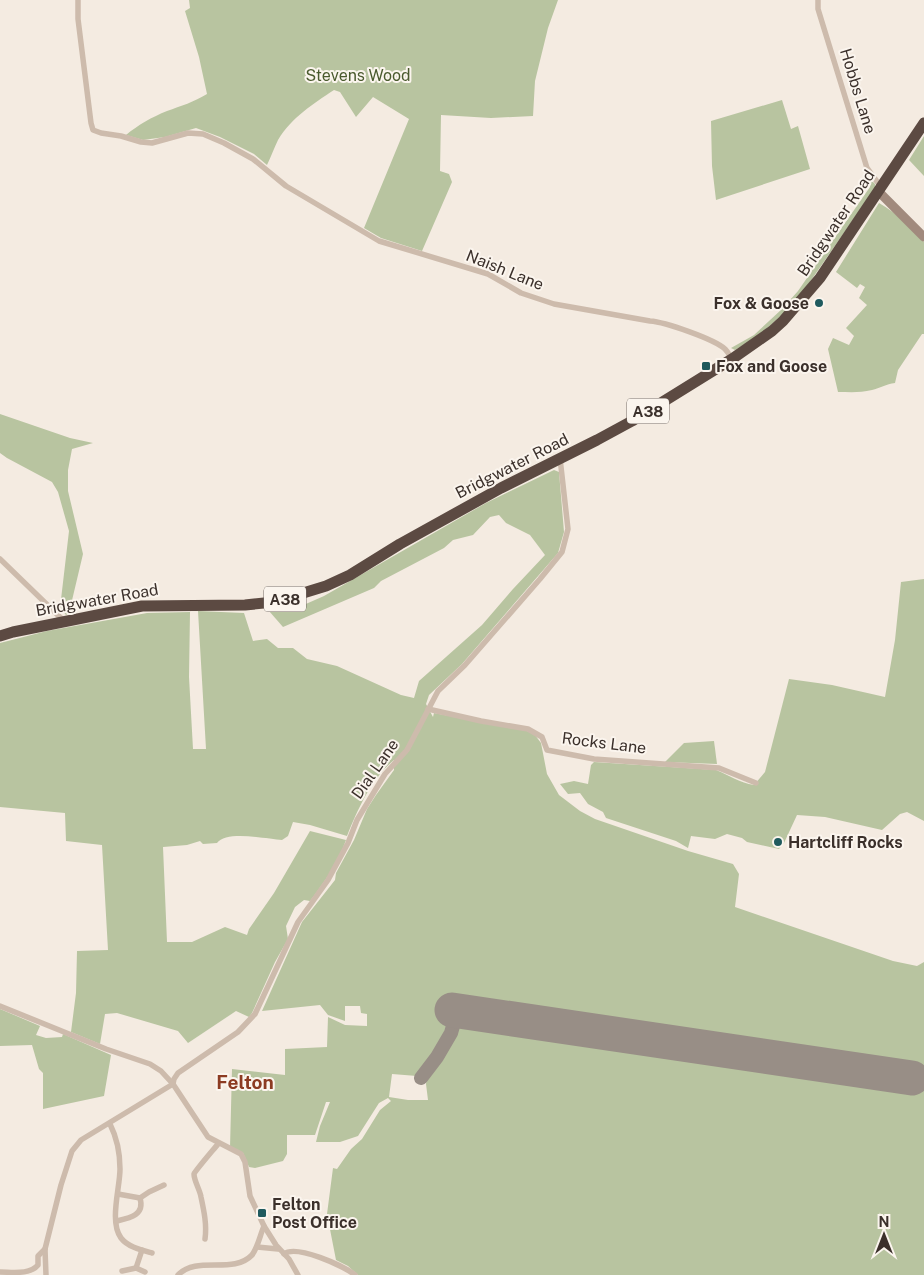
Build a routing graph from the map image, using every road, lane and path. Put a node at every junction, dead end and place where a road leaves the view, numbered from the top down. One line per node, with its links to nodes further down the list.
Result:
1 (78, 0): 6 (street, Naish Lane)
2 (818, 0): 4 (street, Hobbs Lane)
3 (924, 123): 4 (highway, Bridgwater Road / A38)
4 (880, 189): 5 (main road); 6 (highway, Bridgwater Road / A38)
5 (924, 237)
6 (732, 359): 7 (highway, Bridgwater Road / A38)
7 (560, 458): 9 (highway, Bridgwater Road / A38); 11 (street, Dial Lane)
8 (0, 559): 9 (street)
9 (64, 621): 10 (highway, Bridgwater Road / A38)
10 (0, 636)
11 (428, 709): 12 (street, Rocks Lane); 14 (street, Dial Lane)
12 (756, 783)
13 (0, 1006): 14 (street)
14 (173, 1084): 15 (street, Dial Lane); 16 (street)
15 (110, 1124): 18 (street); 24 (street, Dial Lane)
16 (218, 1144): 21 (street); 22 (street)
17 (164, 1185): 19 (street)
18 (118, 1194): 19 (street); 20 (street)
19 (140, 1198): 20 (street)
20 (117, 1221): 26 (street)
21 (264, 1226): 23 (street); 25 (street)
22 (205, 1239)
23 (256, 1247): 25 (street); 34 (street)
24 (45, 1249): 31 (street); 33 (street)
25 (278, 1249): 28 (street)
26 (142, 1250): 27 (street); 29 (street)
27 (152, 1253)
28 (284, 1254): 35 (street); 36 (street)
29 (136, 1268): 30 (street); 32 (street)
30 (122, 1271)
31 (0, 1272)
32 (145, 1272)
33 (46, 1275)
34 (178, 1275)
35 (298, 1275)
36 (355, 1275)

